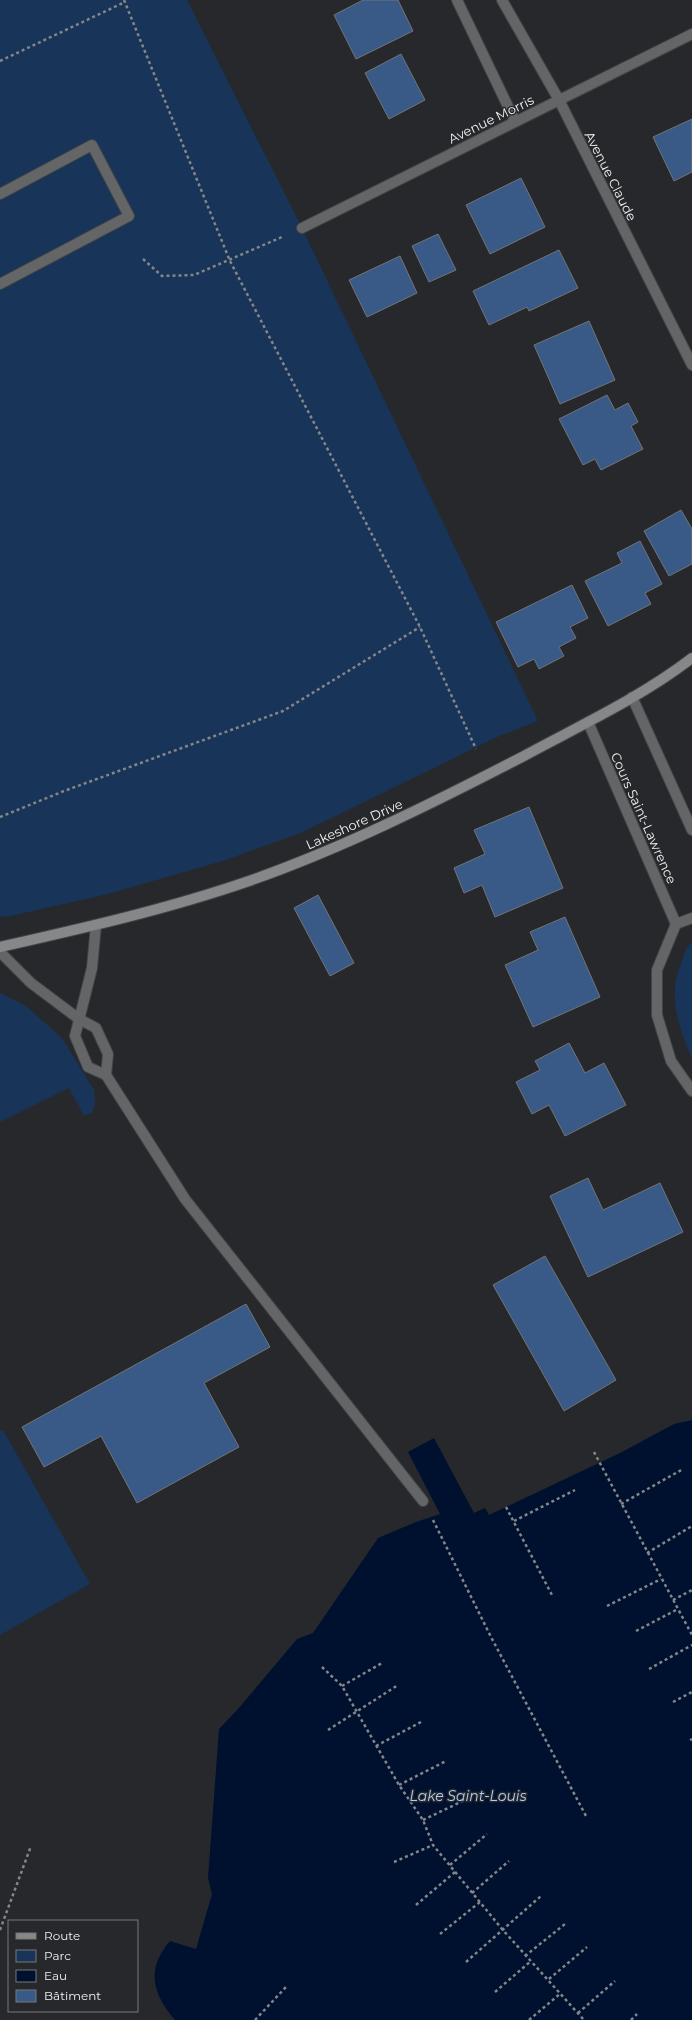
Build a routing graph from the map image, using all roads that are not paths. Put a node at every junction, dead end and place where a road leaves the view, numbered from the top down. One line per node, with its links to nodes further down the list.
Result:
1 (457, 0): 5 (street)
2 (502, 0): 4 (street, Avenue Claude)
3 (692, 34): 4 (street, Avenue Morris)
4 (559, 100): 5 (street, Avenue Morris); 9 (street, Avenue Claude)
5 (515, 121): 7 (street, Avenue Morris)
6 (0, 194): 8 (street)
7 (302, 228)
8 (0, 284)
9 (692, 365)
10 (692, 658): 11 (street, Lakeshore Drive)
11 (632, 697): 12 (street, Lakeshore Drive); 13 (street)
12 (588, 722): 15 (street, Cours Saint-Lawrence); 16 (street, Lakeshore Drive)
13 (692, 830)
14 (692, 918): 15 (street)
15 (676, 924): 21 (street)
16 (96, 925): 17 (street, Lakeshore Drive); 19 (street)
17 (0, 947)
18 (0, 952): 19 (street)
19 (79, 1019): 20 (street); 20 (street)
20 (106, 1075): 22 (street)
21 (692, 1091)
22 (424, 1501)

